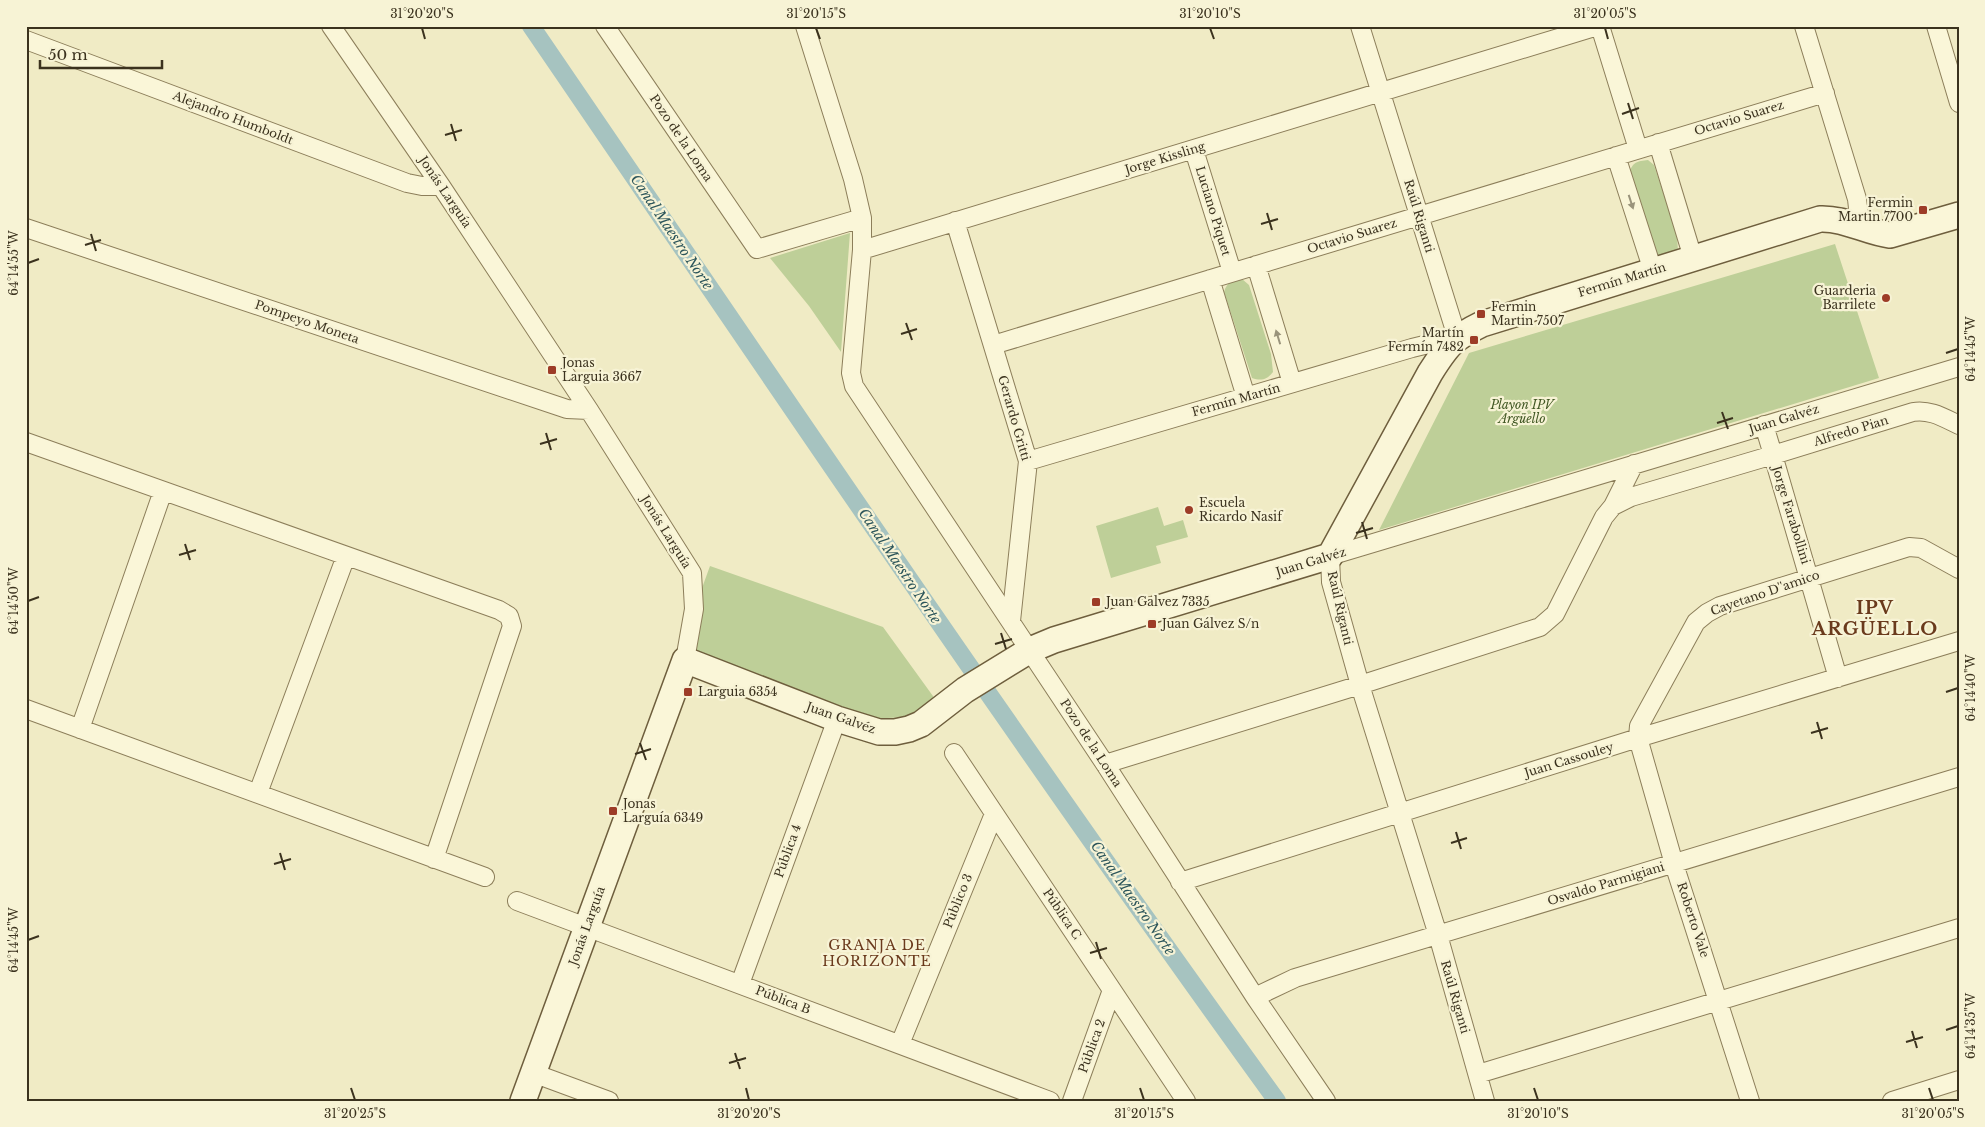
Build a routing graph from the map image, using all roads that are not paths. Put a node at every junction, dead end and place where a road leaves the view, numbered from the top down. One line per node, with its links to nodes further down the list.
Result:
1 (331, 26): 17 (street, Jonás Larguía)
2 (605, 26): 20 (street, Pozo de la Loma)
3 (805, 26): 20 (street)
4 (1360, 26): 10 (street, Raúl Riganti)
5 (1599, 26): 10 (street, Jorge Kissling); 14 (street)
6 (1804, 26): 11 (street)
7 (1936, 26): 9 (street)
8 (26, 40): 17 (street, Alejandro Humboldt)
9 (1952, 57): 12 (street)
10 (1380, 92): 15 (street, Jorge Kissling); 19 (street, Raúl Riganti)
11 (1825, 92): 13 (street, Octavio Suarez); 22 (street)
12 (1959, 103)
13 (1658, 143): 14 (street, Octavio Suarez); 25 (street)
14 (1638, 149): 16 (street, Octavio Suarez)
15 (1194, 150): 21 (street, Jorge Kissling); 28 (street, Luciano Piquet)
16 (1616, 156): 19 (street, Octavio Suarez); 27 (street, one-way to 27)
17 (441, 186): 35 (street, Jonás Larguía)
18 (1959, 215): 22 (main road, Fermín Martín)
19 (1419, 216): 26 (street, Octavio Suarez); 30 (street, Raúl Riganti)
20 (862, 218): 24 (street)
21 (954, 221): 24 (street, Jorge Kissling); 31 (street, Gerardo Gritti)
22 (1860, 226): 25 (main road, Fermín Martín)
23 (26, 228): 35 (street, Pompeyo Moneta)
24 (862, 250): 48 (street, Pozo de la Loma)
25 (1693, 258): 27 (main road, Fermín Martín)
26 (1256, 265): 28 (street, Octavio Suarez); 33 (street, one-way to 26)
27 (1653, 271): 30 (main road, Fermín Martín)
28 (1232, 272): 29 (street, Octavio Suarez)
29 (1210, 279): 31 (street, Octavio Suarez); 34 (street)
30 (1457, 337): 33 (street, Fermín Martín); 45 (main road, Raúl Riganti)
31 (993, 345): 40 (street, Gerardo Gritti)
32 (1959, 367): 36 (street, Juan Galvéz)
33 (1292, 383): 34 (street, Fermín Martín)
34 (1246, 397): 40 (street, Fermín Martín)
35 (589, 410): 51 (street, Jonás Larguía)
36 (1764, 425): 39 (street); 41 (street, Juan Galvéz)
37 (1959, 425): 39 (street, Alfredo Pian)
38 (26, 442): 42 (street)
39 (1773, 455): 43 (street, Jorge Farabollini); 47 (street, Jorge Farabollini)
40 (1028, 461): 48 (street, Gerardo Gritti)
41 (1634, 464): 43 (street); 45 (street, Juan Galvéz)
42 (163, 491): 44 (street); 56 (street)
43 (1613, 506): 53 (street)
44 (346, 556): 61 (street); 64 (street)
45 (1330, 556): 50 (main road, Juan Galvéz); 53 (street, Raúl Riganti)
46 (1959, 568): 47 (street, Cayetano D''amico)
47 (1810, 577): 52 (street, Jorge Farabollini); 57 (street, Cayetano D''amico)
48 (1011, 621): 50 (street, Pozo de la Loma)
49 (1959, 641): 52 (street, Juan Cassouley)
50 (1030, 650): 55 (main road, Juan Galvéz); 59 (street, Pozo de la Loma)
51 (685, 660): 55 (main road, Juan Galvéz); 69 (main road, Jonás Larguía)
52 (1838, 678): 57 (street, Juan Cassouley)
53 (1360, 686): 59 (street); 62 (street, Raúl Riganti)
54 (26, 709): 56 (street)
55 (837, 719): 72 (street, Pública 4)
56 (80, 729): 61 (street)
57 (1638, 738): 62 (street, Juan Cassouley); 65 (street, Roberto Vale)
58 (954, 753): 63 (street, Pública C)
59 (1105, 764): 67 (street, Pozo de la Loma)
60 (1959, 777): 65 (street, Osvaldo Parmigiani)
61 (258, 794): 64 (street)
62 (1400, 813): 67 (street, Juan Cassouley); 71 (street, Raúl Riganti)
63 (994, 814): 73 (street, Pública C); 76 (street, Público 3)
64 (434, 859): 66 (street)
65 (1674, 864): 71 (street, Osvaldo Parmigiani); 75 (street, Roberto Vale)
66 (485, 877)
67 (1180, 882): 74 (street, Pozo de la Loma)
68 (517, 901): 69 (street, Pública B)
69 (586, 926): 72 (street, Pública B); 77 (main road, Jonás Larguía)
70 (1959, 928): 75 (street)
71 (1438, 935): 74 (street, Osvaldo Parmigiani); 78 (street, Raúl Riganti)
72 (740, 984): 76 (street, Pública B)
73 (1112, 990): 83 (street, Pública 2); 84 (street, Pública C)
74 (1255, 997): 85 (street, Pozo de la Loma)
75 (1719, 1001): 78 (street); 87 (street, Roberto Vale)
76 (900, 1044): 82 (street, Pública B)
77 (533, 1073): 80 (main road, Jonás Larguía); 81 (street)
78 (1478, 1074): 86 (street, Raúl Riganti)
79 (1959, 1080): 88 (street)
80 (523, 1101)
81 (609, 1101)
82 (1050, 1101)
83 (1072, 1101)
84 (1186, 1101)
85 (1326, 1101)
86 (1485, 1101)
87 (1750, 1101)
88 (1892, 1101)

